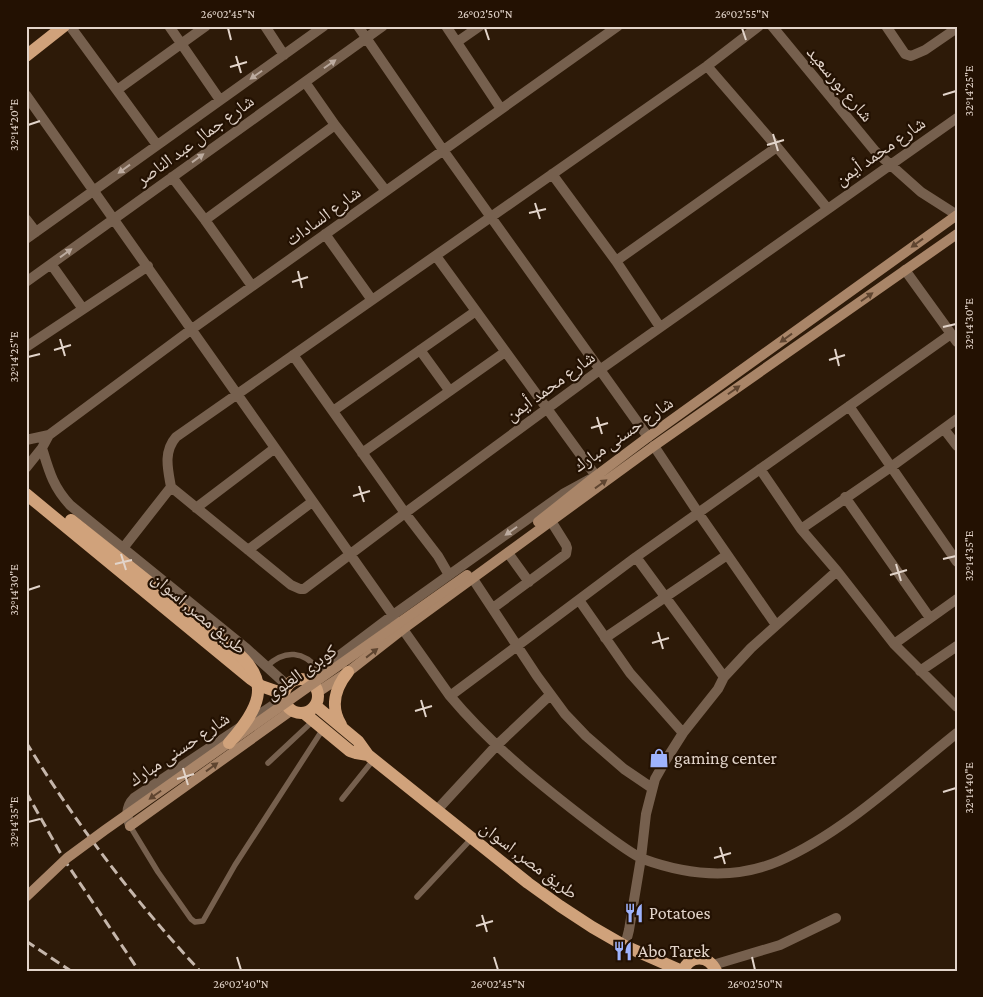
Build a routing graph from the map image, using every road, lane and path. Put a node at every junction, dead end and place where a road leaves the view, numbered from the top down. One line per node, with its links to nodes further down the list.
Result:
1 (64, 26): 20 (main road)
2 (70, 26): 23 (street)
3 (169, 26): 18 (street)
4 (206, 26): 18 (street)
5 (265, 26): 19 (street)
6 (324, 26): 19 (street, شارع جمال عبد الناصر)
7 (358, 26): 16 (street)
8 (383, 26): 16 (street, شارع جمال عبد الناصر)
9 (446, 26): 17 (street)
10 (480, 26): 17 (street)
11 (618, 26): 26 (street, شارع السادات)
12 (759, 26): 21 (street)
13 (772, 26): 32 (street, شارع بورسعيد)
14 (886, 26): 15 (street)
15 (957, 28)
16 (366, 38): 22 (street, شارع جمال عبد الناصر, one-way to 16); 31 (street)
17 (456, 42): 26 (street)
18 (181, 44): 23 (street); 25 (street)
19 (284, 55): 25 (street, شارع جمال عبد الناصر, one-way to 25)
20 (26, 56)
21 (707, 66): 30 (street); 33 (street)
22 (305, 82): 28 (street); 34 (street, شارع جمال عبد الناصر, one-way to 22)
23 (117, 90): 29 (street)
24 (26, 95): 35 (street)
25 (220, 100): 29 (street, شارع جمال عبد الناصر)
26 (501, 109): 31 (street, شارع السادات)
27 (957, 118): 32 (street, شارع محمد أيمن)
28 (336, 125): 36 (street); 42 (street)
29 (157, 146): 35 (street, شارع جمال عبد الناصر, one-way to 35)
30 (777, 147): 37 (street); 48 (street)
31 (443, 150): 36 (street, شارع السادات); 39 (street)
32 (889, 165): 37 (street, شارع محمد أيمن); 38 (street, شارع بورسعيد)
33 (552, 174): 39 (street); 48 (street)
34 (172, 177): 40 (street, شارع جمال عبد الناصر); 42 (street)
35 (94, 190): 40 (street); 43 (street, شارع جمال عبد الناصر)
36 (386, 191): 44 (street, شارع السادات)
37 (827, 208): 57 (street, شارع محمد أيمن)
38 (957, 215): 74 (main road, شارع حسنى مبارك, one-way to 74)
39 (492, 217): 47 (street); 64 (street)
40 (114, 218): 49 (street, شارع جمال عبد الناصر, one-way to 40); 50 (street)
41 (26, 219): 43 (street)
42 (205, 220): 53 (street)
43 (36, 232): 46 (street, شارع جمال عبد الناصر)
44 (325, 234): 53 (street, شارع السادات); 54 (street)
45 (957, 234): 51 (main road, شارع حسنى مبارك)
46 (26, 238)
47 (436, 256): 54 (street); 56 (street)
48 (616, 261): 57 (street)
49 (51, 264): 52 (street, شارع جمال عبد الناصر); 55 (street)
50 (148, 266): 55 (street); 58 (street)
51 (905, 270): 59 (street); 74 (main road, شارع حسنى مبارك, one-way to 51)
52 (26, 282)
53 (252, 286): 58 (street, شارع السادات)
54 (372, 300): 63 (street)
55 (83, 309): 60 (street)
56 (476, 311): 61 (street); 62 (street)
57 (660, 327): 64 (street, شارع محمد أيمن)
58 (192, 329): 66 (street); 72 (street, شارع السادات)
59 (954, 338): 67 (street)
60 (26, 347)
61 (420, 350): 65 (street); 69 (street)
62 (505, 352): 65 (street); 68 (street)
63 (293, 355): 66 (street); 69 (street)
64 (601, 369): 68 (street, شارع محمد أيمن); 74 (street)
65 (449, 390): 78 (street)
66 (238, 394): 77 (street); 83 (street)
67 (849, 406): 79 (street); 81 (street)
68 (546, 409): 82 (street); 88 (street, شارع محمد أيمن)
69 (333, 412): 78 (street)
70 (957, 419): 71 (street)
71 (944, 428): 75 (street); 79 (street)
72 (49, 435): 73 (street, شارع السادات); 76 (street, شارع السادات)
73 (26, 440)
74 (651, 442): 82 (main road, شارع حسنى مبارك); 89 (street); 90 (main road, شارع حسنى مبارك, one-way to 74)
75 (957, 446)
76 (42, 448): 80 (street, شارع السادات); 92 (street)
77 (275, 448): 86 (street); 87 (street)
78 (362, 452): 88 (street)
79 (891, 467): 85 (street); 98 (street)
80 (26, 468)
81 (760, 469): 89 (street); 91 (street)
82 (596, 476): 100 (street, شارع حسنى مبارك, one-way to 100); 101 (main road, كوبرى العلوى)
83 (171, 488): 87 (street, شارع محمد أيمن); 92 (street)
84 (26, 493): 122 (main road, طريق مصر, اسوان); 131 (main road, bridge)
85 (845, 497): 91 (street); 108 (street)
86 (312, 502): 93 (street); 95 (street)
87 (196, 508): 93 (street, شارع محمد أيمن)
88 (405, 512): 95 (street, شارع محمد أيمن); 100 (street)
89 (699, 514): 96 (street); 97 (street)
90 (551, 521): 94 (main road, شارع حسنى مبارك); 102 (street)
91 (801, 529): 99 (street)
92 (124, 547): 115 (street)
93 (248, 550): 95 (street, شارع محمد أيمن)
94 (508, 552): 101 (main road, شارع حسنى مبارك); 102 (street)
95 (350, 555): 107 (street)
96 (727, 555): 103 (street); 109 (street)
97 (636, 557): 103 (street); 105 (street)
98 (957, 562)
99 (837, 570): 109 (street); 112 (street)
100 (449, 575): 107 (street, شارع حسنى مبارك)
101 (470, 577): 106 (street); 110 (main road, شارع حسنى مبارك); 131 (main road, كوبرى العلوى, bridge)
102 (529, 582): 106 (street)
103 (666, 598): 111 (street); 119 (street)
104 (957, 599): 108 (street)
105 (579, 600): 111 (street); 113 (street)
106 (493, 608): 113 (street)
107 (393, 615): 110 (street); 116 (street, شارع حسنى مبارك)
108 (930, 618): 112 (street)
109 (776, 624): 119 (street)
110 (403, 629): 118 (main road, شارع حسنى مبارك, one-way to 110); 124 (street)
111 (605, 638): 129 (street)
112 (894, 644): 117 (street)
113 (518, 646): 123 (street); 124 (street)
114 (957, 646): 117 (street)
115 (267, 666): 116 (lane); 122 (street)
116 (319, 670): 120 (street, شارع حسنى مبارك)
117 (920, 671): 125 (street)
118 (348, 672): 121 (main road, شارع حسنى مبارك); 128 (main road)
119 (724, 677): 129 (street)
120 (307, 680): 121 (main road); 122 (main road)
121 (318, 692): 126 (main road)
122 (285, 693): 127 (main road, طريق مصر, اسوان); 138 (street, شارع حسنى مبارك)
123 (550, 695): 132 (street); 135 (street)
124 (450, 696): 132 (street)
125 (957, 707)
126 (323, 712): 127 (main road); 127 (lane); 128 (main road, طريق مصر, اسوان)
127 (308, 718): 133 (main road, طريق مصر, اسوان); 134 (lane); 138 (main road, شارع حسنى مبارك, one-way to 127); 138 (lane)
128 (346, 731): 133 (main road, طريق مصر, اسوان)
129 (683, 733): 135 (street)
130 (957, 733): 140 (street)
131 (229, 743): 141 (main road, كوبرى العلوى, one-way to 141, bridge)
132 (496, 746): 137 (street); 140 (street)
133 (371, 757): 136 (lane); 137 (main road, طريق مصر, اسوان)
134 (268, 762)
135 (652, 788): 140 (street)
136 (342, 799)
137 (437, 810): 139 (main road, طريق مصر, اسوان)
138 (130, 826)
139 (472, 838): 142 (lane); 144 (main road, طريق مصر, اسوان)
140 (641, 858): 144 (street)
141 (26, 896)
142 (417, 897)
143 (836, 918): 145 (street)
144 (625, 946): 146 (main road, طريق مصر, اسوان)
145 (714, 968): 146 (main road)
146 (682, 971)

